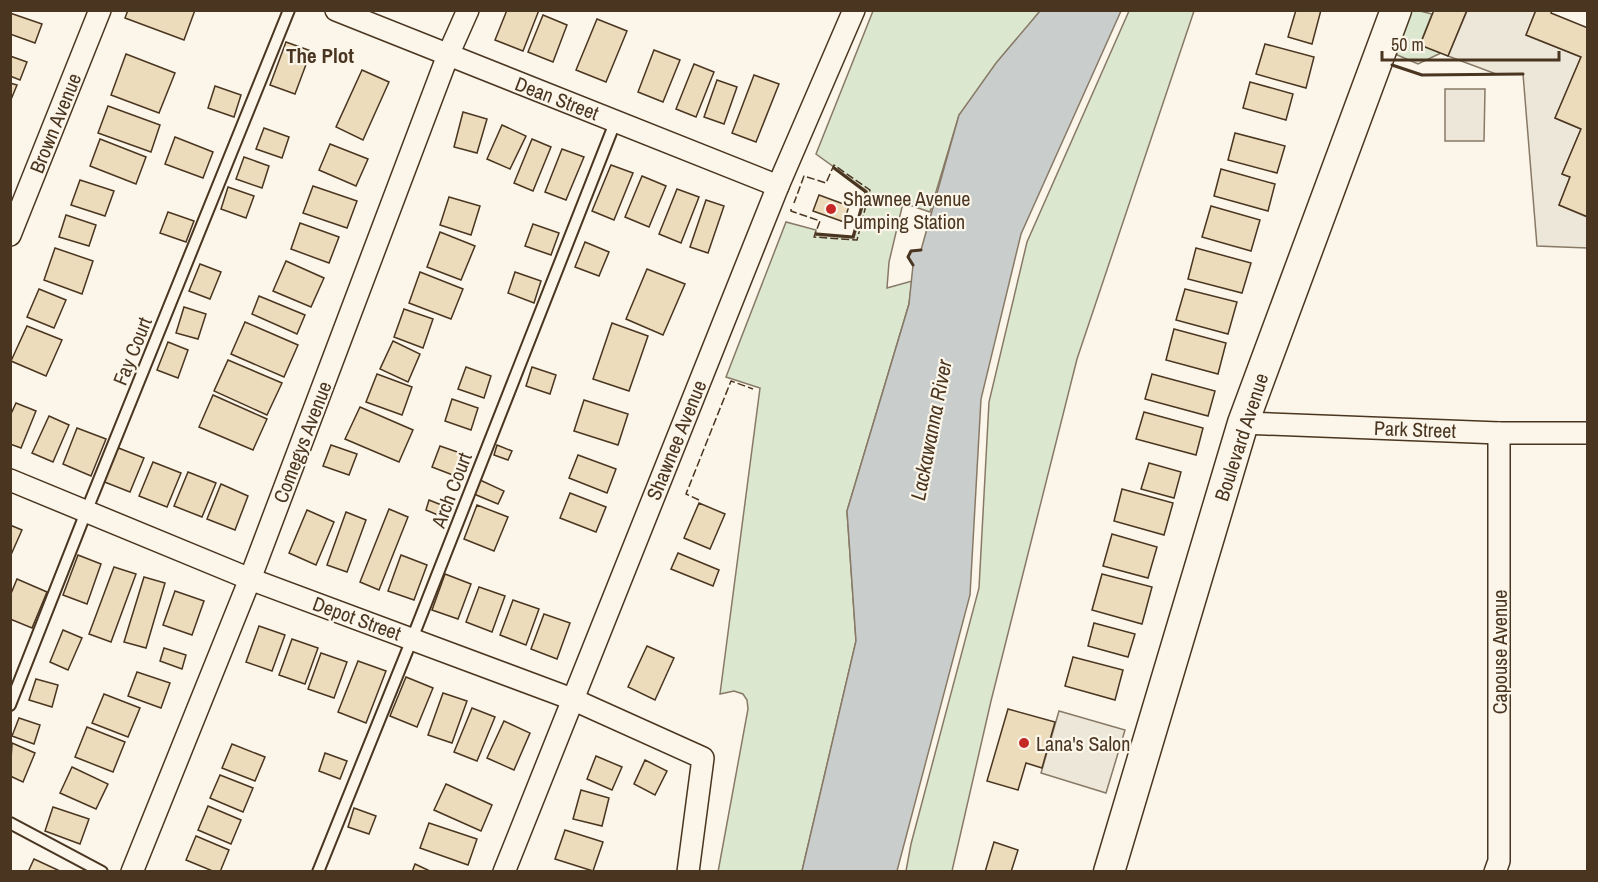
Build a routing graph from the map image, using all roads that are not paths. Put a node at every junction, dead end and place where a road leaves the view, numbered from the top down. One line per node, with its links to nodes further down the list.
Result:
1 (100, 10): 10 (street, Brown Avenue)
2 (289, 10): 15 (lane, Fay Court)
3 (336, 10): 7 (street, Dean Street)
4 (468, 10): 7 (street, Comegys Avenue)
5 (854, 10): 9 (street, Shawnee Avenue)
6 (1396, 10): 11 (street, Boulevard Avenue)
7 (448, 55): 8 (street, Dean Street); 16 (street, Comegys Avenue)
8 (616, 120): 9 (street, Dean Street); 17 (lane, Arch Court)
9 (778, 186): 18 (street, Shawnee Avenue)
10 (10, 235)
11 (1243, 423): 12 (street, Park Street); 26 (street, Boulevard Avenue)
12 (1499, 433): 13 (street, Park Street); 27 (street, Capouse Avenue)
13 (1587, 433)
14 (10, 480): 15 (street, Depot Street)
15 (86, 512): 16 (street, Depot Street); 19 (lane, Fay Court)
16 (250, 579): 17 (street, Depot Street); 22 (street, Comegys Avenue)
17 (412, 639): 18 (street, Depot Street); 23 (lane, Arch Court)
18 (572, 699): 24 (street, Shawnee Avenue); 25 (street, Depot Street)
19 (10, 705)
20 (10, 823): 21 (lane)
21 (102, 872)
22 (132, 872)
23 (318, 872)
24 (504, 872)
25 (688, 872)
26 (1109, 872)
27 (1495, 872)

